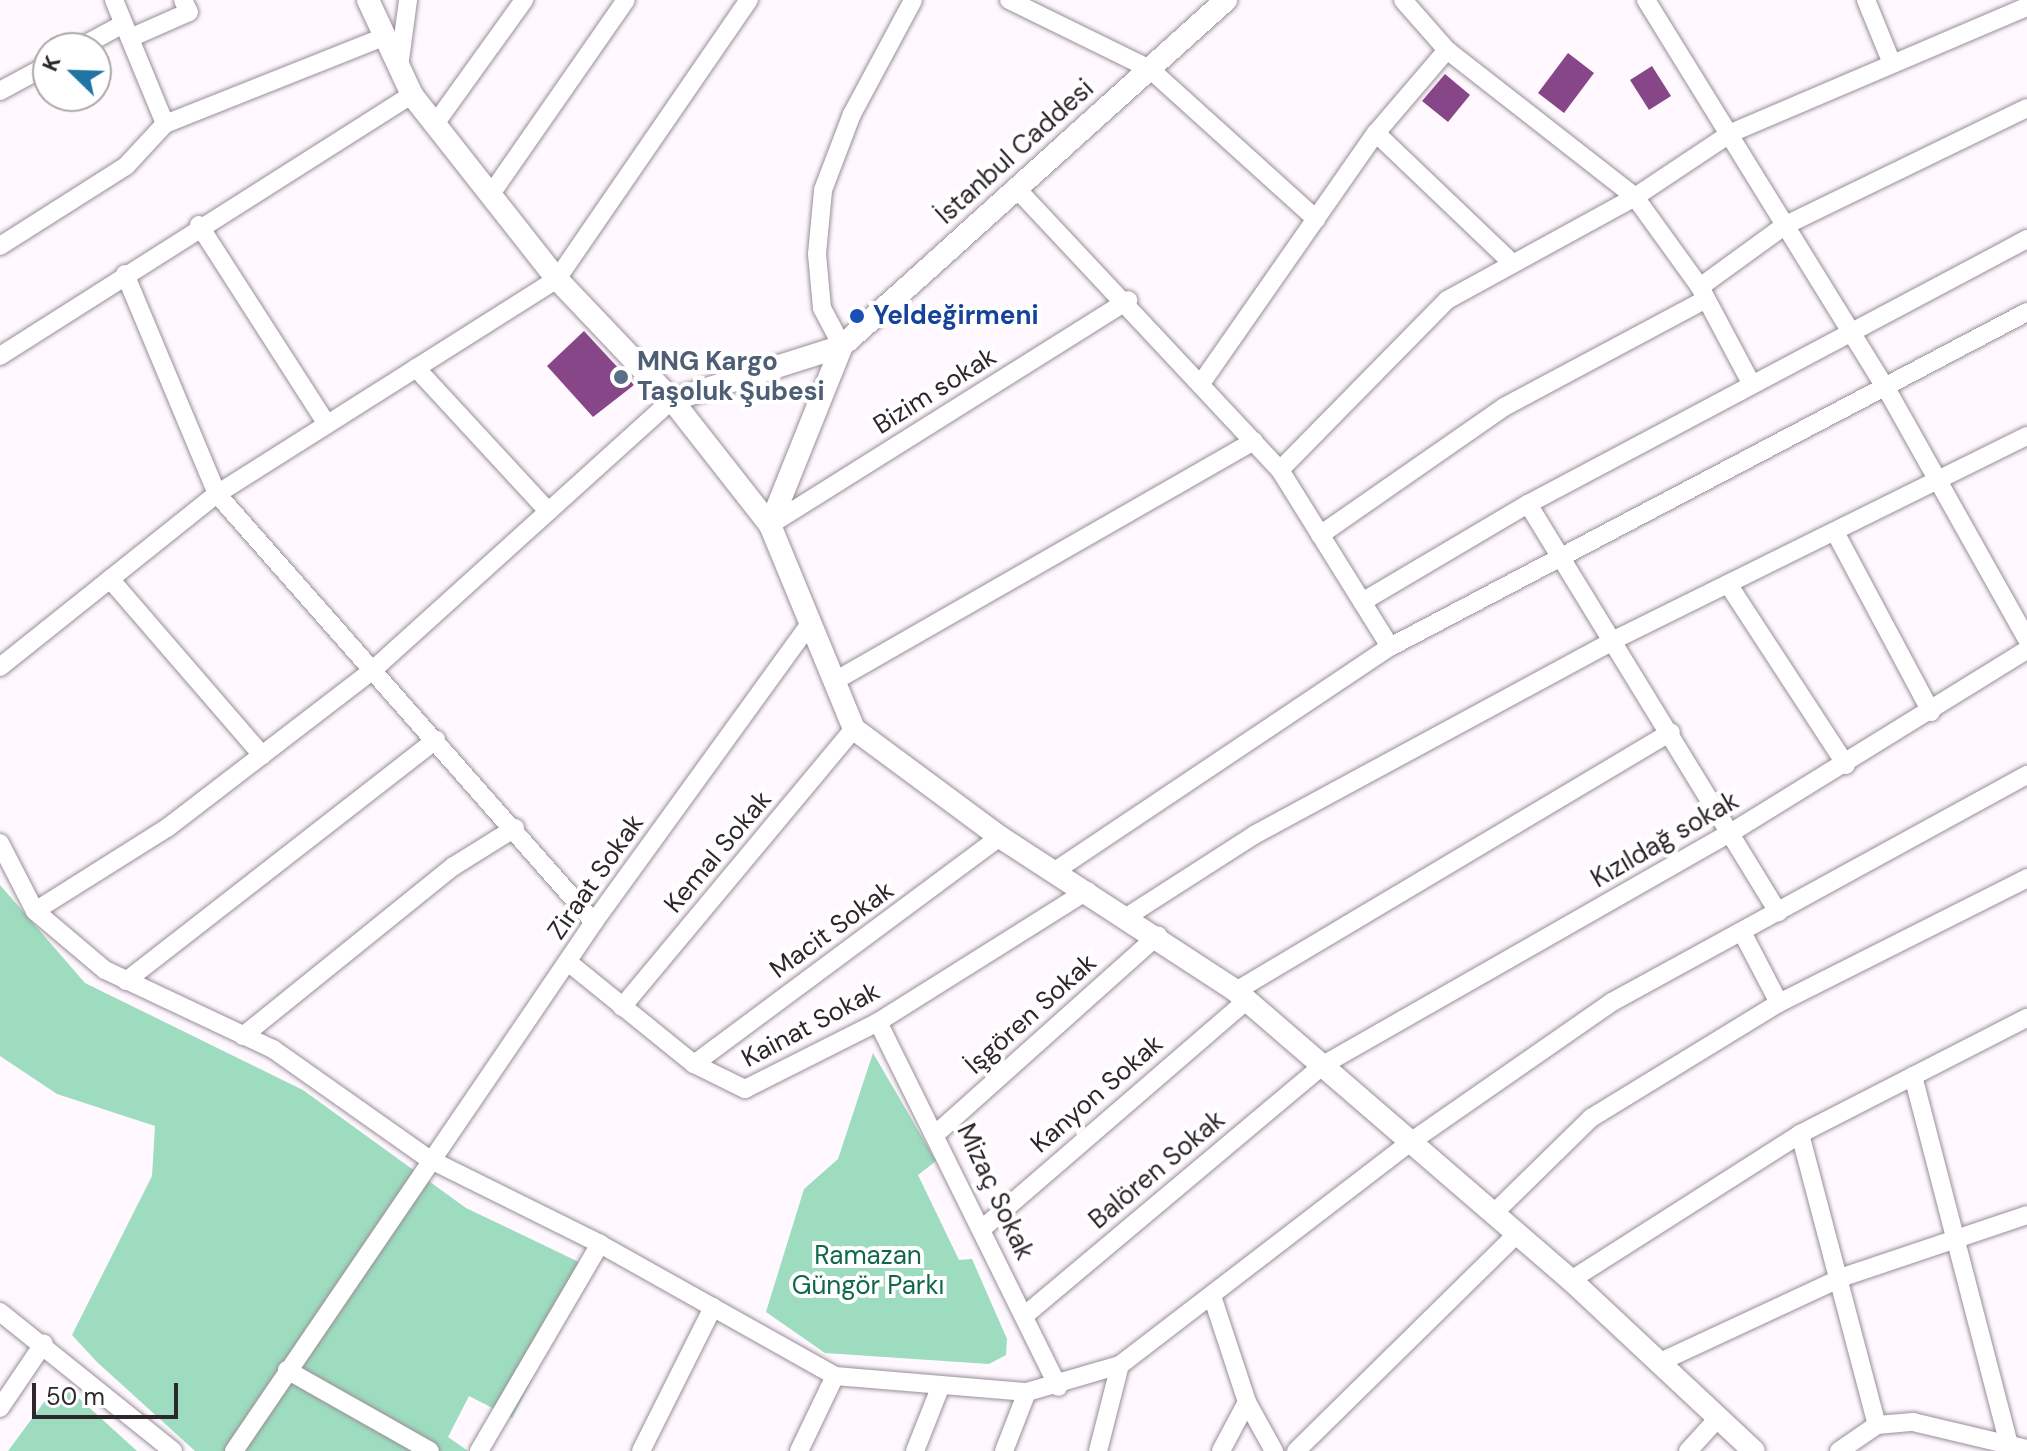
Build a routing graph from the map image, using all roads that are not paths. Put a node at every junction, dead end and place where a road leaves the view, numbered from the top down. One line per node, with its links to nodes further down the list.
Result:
1 (114, 0): 15 (street)
2 (183, 0): 15 (street)
3 (368, 0): 17 (street)
4 (408, 0): 20 (street)
5 (524, 0): 27 (street)
6 (626, 0): 31 (street)
7 (749, 0): 40 (street)
8 (913, 0): 45 (street)
9 (1009, 0): 21 (street)
10 (1226, 0): 21 (street, İstanbul Caddesi)
11 (1403, 0): 18 (street)
12 (1646, 0): 29 (street)
13 (1866, 0): 19 (street)
14 (2027, 7): 19 (street)
15 (126, 31): 16 (street); 26 (street)
16 (112, 36)
17 (384, 37): 20 (street); 26 (street)
18 (1447, 50): 28 (street); 32 (street)
19 (1891, 61): 29 (street)
20 (399, 67): 24 (street)
21 (1150, 69): 30 (street, İstanbul Caddesi); 33 (street)
22 (32, 74): 23 (street)
23 (0, 91)
24 (412, 95): 27 (street); 34 (street)
25 (2027, 108): 35 (street)
26 (165, 124): 37 (street)
27 (435, 124): 31 (street)
28 (1376, 133): 33 (street); 38 (street)
29 (1731, 133): 32 (street); 35 (street)
30 (1017, 189): 42 (street); 45 (street, İstanbul Caddesi)
31 (491, 194): 40 (street)
32 (1635, 197): 38 (street); 41 (street)
33 (1316, 219): 48 (street)
34 (199, 225): 39 (street); 52 (street)
35 (1784, 226): 41 (street); 44 (street)
36 (2027, 239): 44 (street)
37 (0, 246)
38 (1510, 261): 55 (street)
39 (125, 274): 46 (street); 57 (street)
40 (557, 279): 47 (street); 51 (street)
41 (1703, 293): 49 (street); 62 (street)
42 (1128, 300): 48 (street); 60 (street, Bizim sokak)
43 (2027, 312): 50 (street)
44 (1849, 335): 49 (street); 50 (street)
45 (842, 346): 51 (street); 60 (street)
46 (0, 356)
47 (416, 368): 52 (street); 59 (street)
48 (1202, 382): 54 (street)
49 (1751, 383): 58 (street)
50 (1886, 388): 56 (street); 63 (street)
51 (672, 400): 59 (street); 60 (street)
52 (327, 424): 57 (street)
53 (2027, 436): 56 (street)
54 (1254, 441): 55 (street); 74 (street)
55 (1280, 470): 62 (street)
56 (1938, 481): 61 (street); 68 (street)
57 (217, 494): 64 (street); 73 (street)
58 (1528, 504): 63 (street); 66 (street)
59 (548, 511): 73 (street)
60 (770, 525): 67 (street)
61 (1835, 532): 65 (street); 75 (street)
62 (1320, 535): 66 (street)
63 (1562, 558): 69 (street); 70 (street)
64 (110, 579): 72 (street); 79 (street)
65 (1728, 584): 69 (street); 80 (street)
66 (1362, 602): 70 (street)
67 (808, 626): 74 (street); 92 (street, Ziraat Sokak)
68 (2027, 639)
69 (1614, 640): 77 (street); 91 (street)
70 (1390, 647): 86 (street)
71 (2027, 650): 75 (street, Kızıldağ sokak)
72 (0, 667)
73 (374, 669): 78 (street); 79 (street)
74 (833, 682): 76 (street)
75 (1931, 712): 80 (street, Kızıldağ sokak)
76 (854, 729): 84 (street); 99 (street, Kemal Sokak)
77 (1671, 732): 83 (street); 97 (street, Kanyon Sokak)
78 (436, 740): 82 (street); 96 (street)
79 (262, 755): 89 (street)
80 (1846, 765): 83 (street, Kızıldağ sokak)
81 (2027, 775): 90 (street)
82 (515, 828): 92 (street); 102 (street)
83 (1732, 832): 90 (street); 104 (street, Kızıldağ sokak)
84 (1000, 837): 86 (street); 103 (street, Macit Sokak)
85 (0, 843): 89 (street)
86 (1055, 871): 88 (street)
87 (2027, 878): 98 (street)
88 (1087, 891): 91 (street); 101 (street, Kainat Sokak)
89 (35, 911): 96 (street)
90 (1778, 912): 93 (street)
91 (1128, 916): 94 (street)
92 (594, 922): 95 (street, Ziraat Sokak)
93 (1742, 932): 98 (street); 108 (street)
94 (1158, 935): 97 (street); 106 (street, İşgören Sokak)
95 (568, 962): 99 (street, Kainat Sokak); 109 (street, Ziraat Sokak)
96 (126, 981): 102 (street)
97 (1241, 996): 104 (street); 112 (street, Kanyon Sokak)
98 (1779, 1003): 110 (street)
99 (622, 1007): 103 (street, Kainat Sokak)
100 (2027, 1018): 105 (street)
101 (878, 1022): 103 (street, Kainat Sokak); 106 (street, Mizaç Sokak)
102 (243, 1036): 109 (street)
103 (694, 1064)
104 (1323, 1065): 108 (street); 121 (street, Balören Sokak)
105 (1913, 1076): 107 (street); 114 (street)
106 (938, 1132): 112 (street, Mizaç Sokak)
107 (1800, 1134): 116 (street); 117 (street)
108 (1412, 1141): 110 (street); 118 (street)
109 (429, 1159): 115 (street); 125 (street, Ziraat Sokak)
110 (1494, 1213): 113 (street)
111 (2027, 1215): 114 (street)
112 (983, 1228): 121 (street, Mizaç Sokak)
113 (1518, 1233): 117 (street); 146 (street)
114 (1955, 1238): 116 (street); 134 (street)
115 (600, 1244): 119 (street); 138 (street)
116 (1843, 1277): 123 (street); 133 (street)
117 (1571, 1280): 123 (street)
118 (1212, 1296): 124 (street); 130 (street)
119 (713, 1307): 126 (street); 139 (street)
120 (0, 1312): 122 (street)
121 (1024, 1316): 127 (street, Mizaç Sokak)
122 (44, 1343): 131 (street); 135 (street)
123 (1660, 1362): 132 (street)
124 (1120, 1365): 127 (street); 143 (street)
125 (287, 1370): 136 (street, Ziraat Sokak); 137 (street)
126 (835, 1376): 128 (street); 140 (street)
127 (1058, 1387): 129 (street)
128 (940, 1388): 129 (street); 141 (street)
129 (1027, 1392): 142 (street)
130 (1247, 1402): 144 (street); 145 (street)
131 (0, 1408)
132 (1719, 1417): 147 (street); 148 (street)
133 (1877, 1425): 134 (street); 149 (street)
134 (2018, 1447)
135 (173, 1451)
136 (234, 1451)
137 (430, 1451)
138 (479, 1451)
139 (641, 1451)
140 (799, 1451)
141 (915, 1451)
142 (1004, 1451)
143 (1098, 1451)
144 (1221, 1451)
145 (1274, 1451)
146 (1296, 1451)
147 (1688, 1451)
148 (1754, 1451)
149 (1839, 1451)

